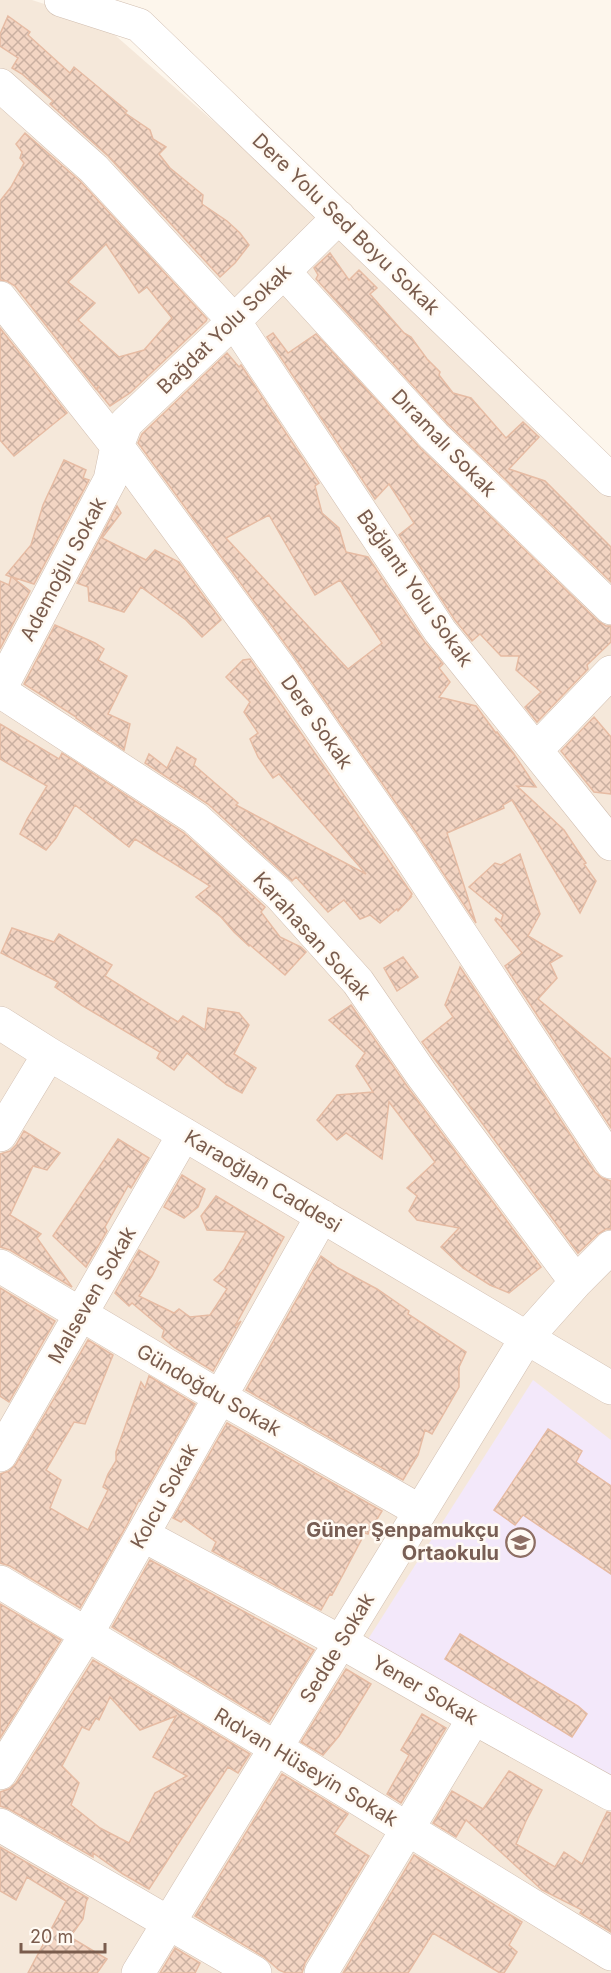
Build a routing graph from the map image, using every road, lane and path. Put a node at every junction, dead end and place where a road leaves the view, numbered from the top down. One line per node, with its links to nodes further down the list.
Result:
1 (61, 0): 3 (street, Dere Yolu Sed Boyu Sokak)
2 (0, 85): 6 (street)
3 (339, 217): 4 (street, Bağdat Yolu Sokak); 8 (street, Dere Yolu Sed Boyu Sokak)
4 (284, 272): 6 (street, Bağdat Yolu Sokak); 9 (street, Dıramalı Sokak)
5 (1, 303): 7 (street, Dere Sokak)
6 (234, 321): 7 (street, Bağdat Yolu Sokak); 12 (street, Bağlantı Yolu Sokak)
7 (117, 446): 10 (street, Ademoğlu Sokak); 18 (street, Dere Sokak)
8 (611, 480)
9 (611, 608)
10 (0, 690): 22 (street, Karahasan Sokak)
11 (605, 690): 12 (street)
12 (536, 750): 13 (street, Bağlantı Yolu Sokak)
13 (611, 844)
14 (0, 1023): 15 (street, Karaoğlan Caddesi)
15 (49, 1053): 16 (street, Karaoğlan Caddesi); 17 (street)
16 (184, 1134): 19 (street, Karaoğlan Caddesi); 23 (street, Malseven Sokak)
17 (0, 1135)
18 (611, 1162)
19 (322, 1216): 24 (street, Karaoğlan Caddesi); 26 (street, Kolcu Sokak)
20 (611, 1247): 22 (street, Sedde Sokak)
21 (0, 1266): 23 (street, Gündoğdu Sokak)
22 (576, 1282): 24 (street, Sedde Sokak)
23 (81, 1315): 26 (street, Gündoğdu Sokak); 27 (street, Malseven Sokak)
24 (527, 1337): 25 (street); 28 (street, Sedde Sokak)
25 (611, 1388)
26 (220, 1396): 28 (street, Gündoğdu Sokak); 29 (street, Kolcu Sokak)
27 (0, 1455)
28 (420, 1511): 32 (street, Sedde Sokak)
29 (143, 1535): 31 (street, Kolcu Sokak); 32 (street, Yener Sokak)
30 (0, 1582): 31 (street, Rıdvan Hüseyin Sokak)
31 (86, 1635): 34 (street, Rıdvan Hüseyin Sokak); 35 (street, Kolcu Sokak)
32 (341, 1642): 33 (street, Yener Sokak); 34 (street, Sedde Sokak)
33 (474, 1718): 36 (street, Yener Sokak); 38 (street)
34 (276, 1748): 38 (street, Rıdvan Hüseyin Sokak); 39 (street, Sedde Sokak)
35 (0, 1773)
36 (611, 1794)
37 (0, 1825): 39 (street)
38 (406, 1828): 40 (street, Rıdvan Hüseyin Sokak); 43 (street)
39 (169, 1922): 41 (street, Sedde Sokak); 42 (street)
40 (611, 1954)
41 (138, 1973)
42 (255, 1973)
43 (321, 1973)

